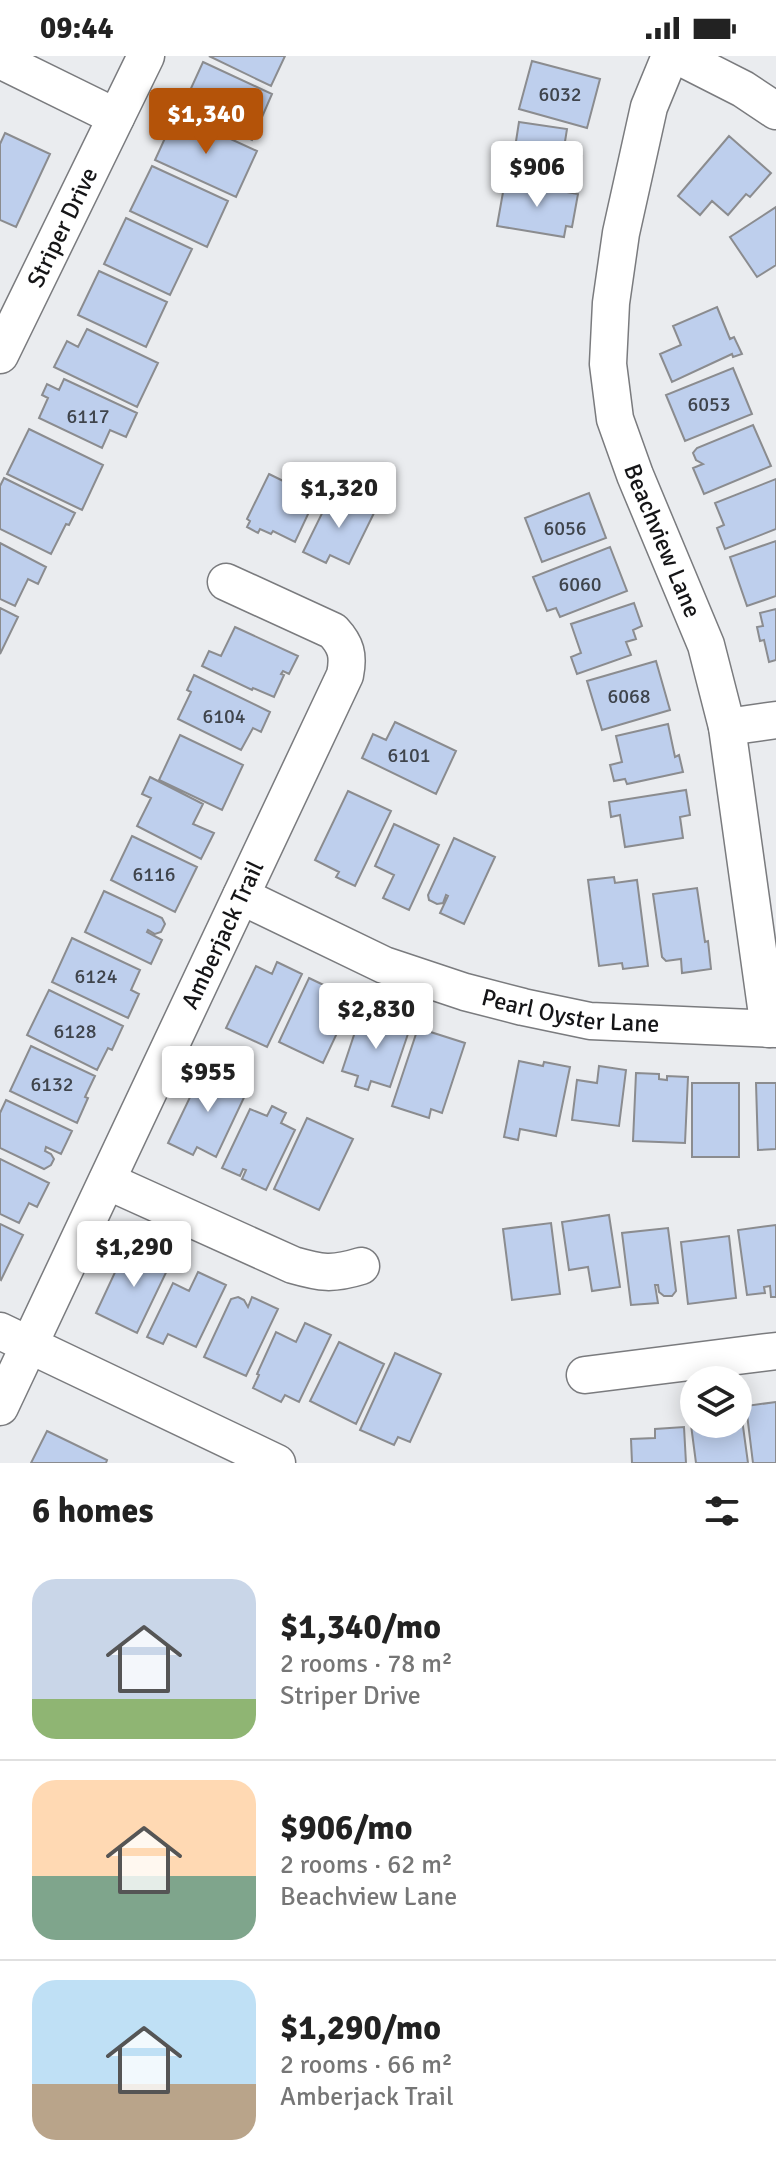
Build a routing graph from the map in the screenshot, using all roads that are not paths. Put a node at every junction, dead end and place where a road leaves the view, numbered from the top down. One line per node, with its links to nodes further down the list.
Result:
1 (146, 56): 6 (street, Striper Drive)
2 (670, 56): 10 (street, Beachview Lane)
3 (678, 56): 5 (street)
4 (0, 60): 6 (street)
5 (776, 111)
6 (116, 117): 7 (street, Striper Drive)
7 (0, 355)
8 (226, 582): 11 (street, Amberjack Trail)
9 (776, 720): 10 (street)
10 (727, 727): 12 (street, Beachview Lane)
11 (241, 896): 12 (street, Pearl Oyster Lane); 13 (street, Amberjack Trail)
12 (772, 1029)
13 (107, 1181): 14 (street); 15 (street, Amberjack Trail)
14 (361, 1266)
15 (15, 1337): 18 (street, Amberjack Trail); 19 (street)
16 (776, 1351): 17 (street)
17 (585, 1375)
18 (0, 1407)
19 (277, 1463)

